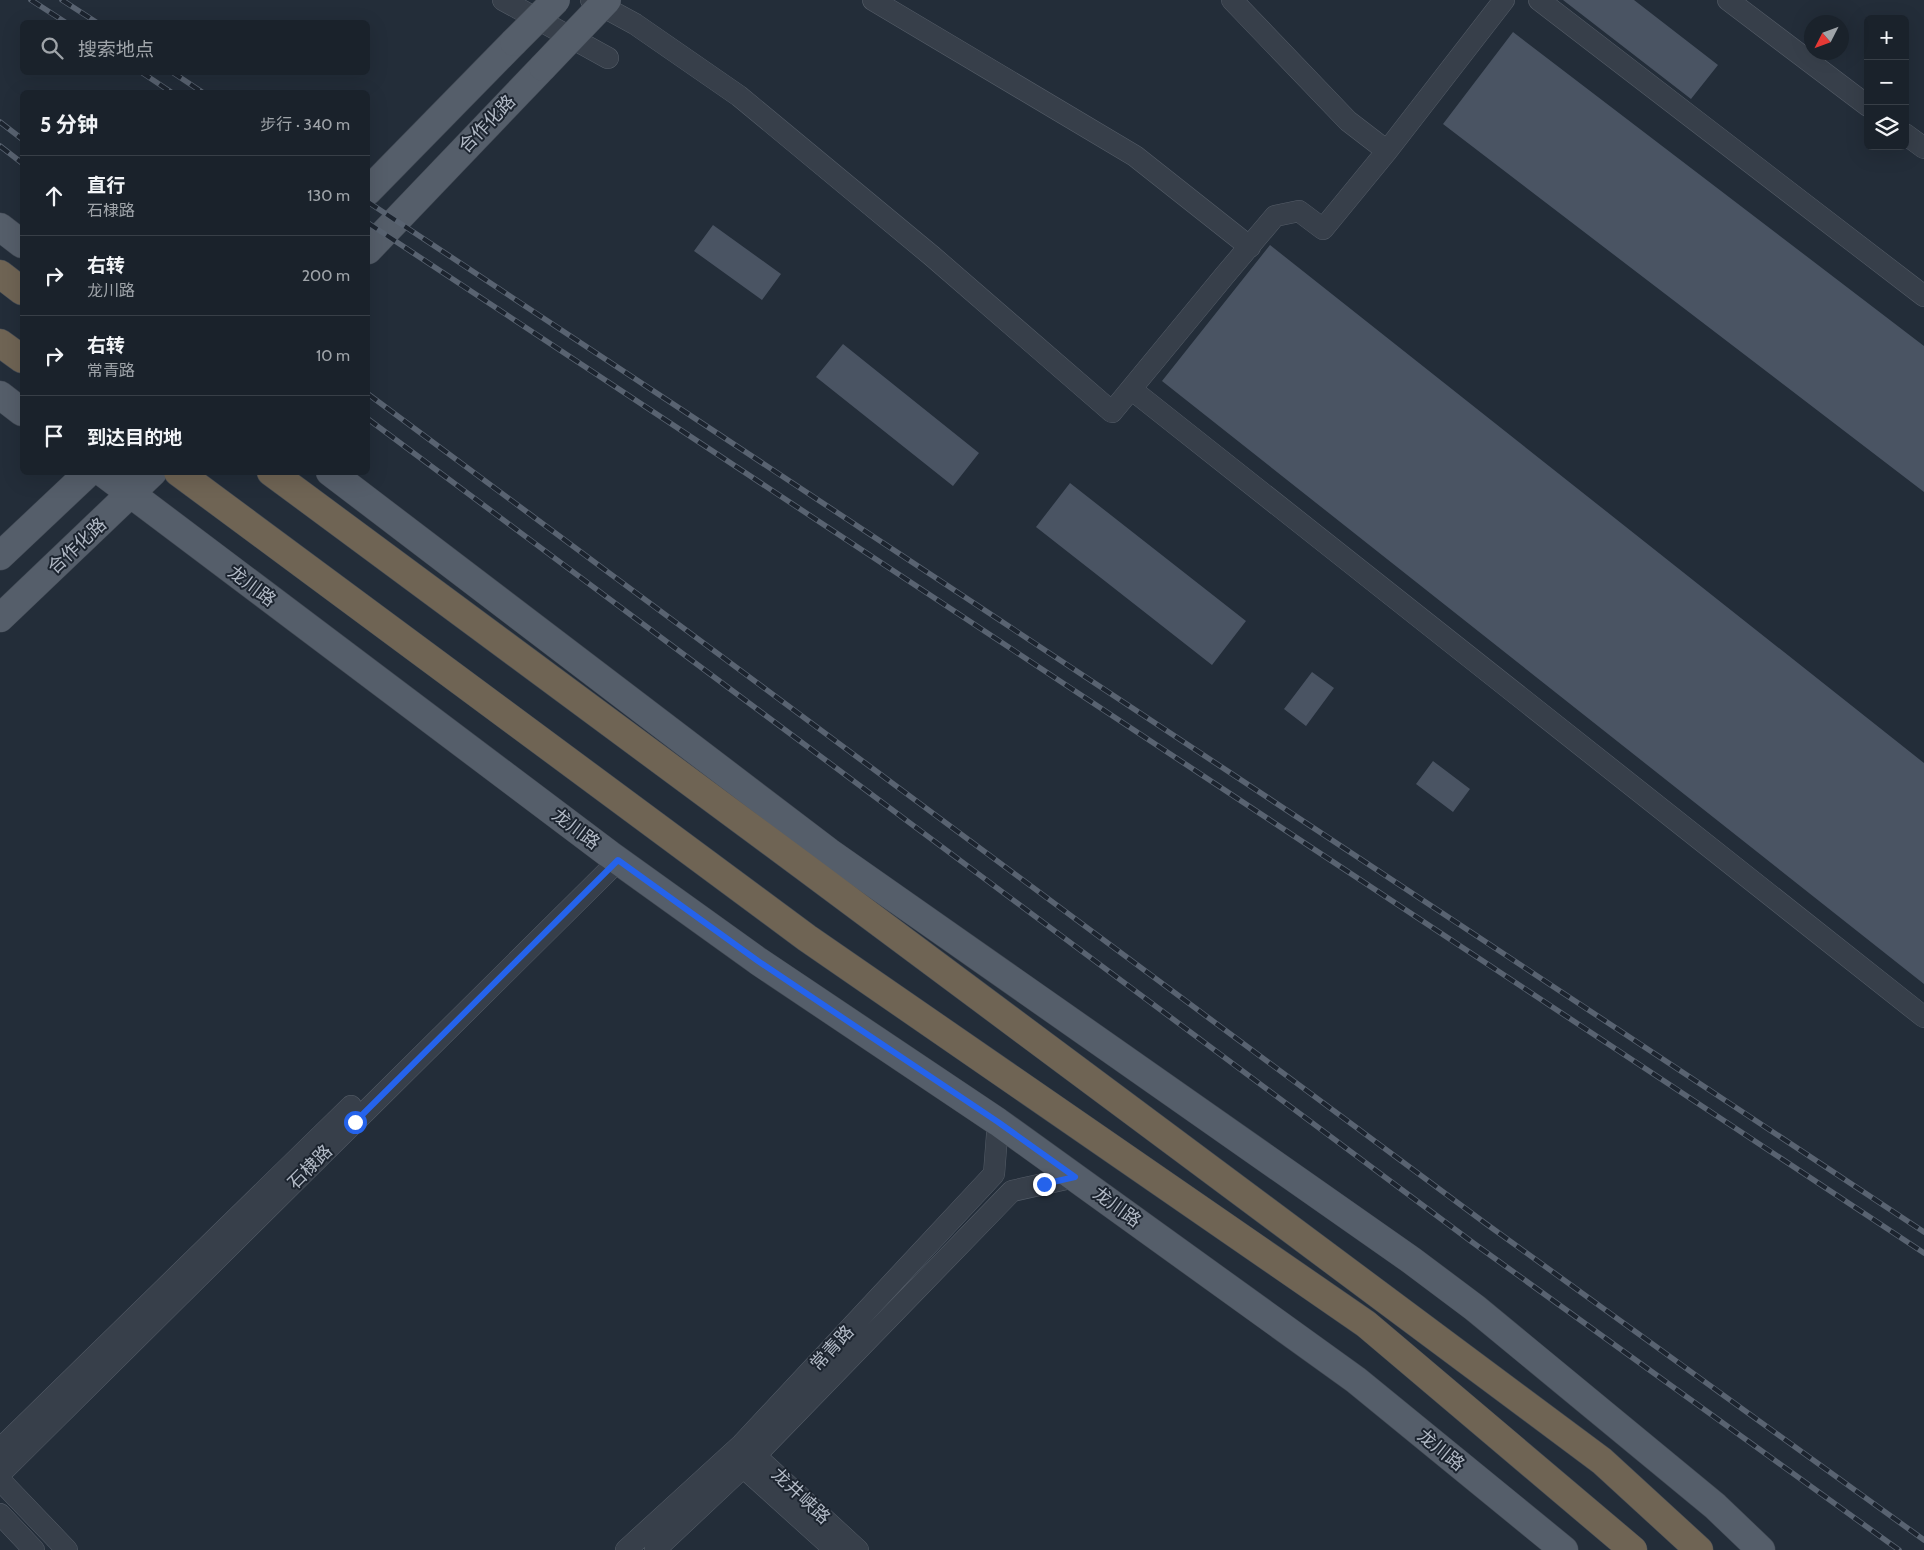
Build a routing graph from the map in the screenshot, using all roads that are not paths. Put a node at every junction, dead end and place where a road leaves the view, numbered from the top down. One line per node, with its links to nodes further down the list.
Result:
1 (503, 0): 10 (street)
2 (556, 0): 15 (main road, bridge)
3 (591, 0): 25 (street)
4 (607, 0): 19 (main road, 合作化路, bridge)
5 (873, 0): 18 (street)
6 (1232, 0): 14 (street)
7 (1504, 0): 14 (street)
8 (1539, 0): 22 (street)
9 (1728, 0): 11 (street)
10 (608, 58)
11 (1867, 105)
12 (1909, 137): 13 (street)
13 (1924, 148)
14 (1387, 151): 18 (street)
15 (370, 189)
16 (0, 227): 17 (main road)
17 (20, 242)
18 (1250, 247): 25 (street)
19 (370, 248)
20 (0, 274): 21 (highway)
21 (20, 289)
22 (1924, 296)
23 (0, 343): 24 (highway)
24 (20, 358)
25 (1131, 390): 38 (street)
26 (0, 396): 27 (main road)
27 (20, 411)
28 (86, 475): 35 (main road)
29 (106, 475): 34 (main road, 龙川路)
30 (150, 475): 34 (main road, 合作化路)
31 (182, 475): 53 (highway)
32 (274, 475): 54 (highway)
33 (334, 475): 55 (main road)
34 (130, 495): 36 (main road, 合作化路); 37 (main road, 龙川路)
35 (0, 556)
36 (0, 618)
37 (614, 857): 39 (main road, 龙川路); 41 (street, 石棣路); 43 (street, 石棣路)
38 (1924, 1017)
39 (998, 1122): 40 (main road, 龙川路); 42 (street, 常青路)
40 (1075, 1177): 42 (street, 常青路); 52 (main road, 龙川路)
41 (0, 1449)
42 (742, 1456): 48 (street, 常青路); 49 (street, 常青路); 50 (street, 龙井峡路); 51 (street, 龙井峡路)
43 (0, 1474)
44 (0, 1480): 47 (street)
45 (0, 1514): 46 (street)
46 (34, 1550)
47 (67, 1550)
48 (626, 1550)
49 (655, 1550)
50 (835, 1550)
51 (858, 1550)
52 (1564, 1550)
53 (1633, 1550)
54 (1699, 1550)
55 (1761, 1550)

